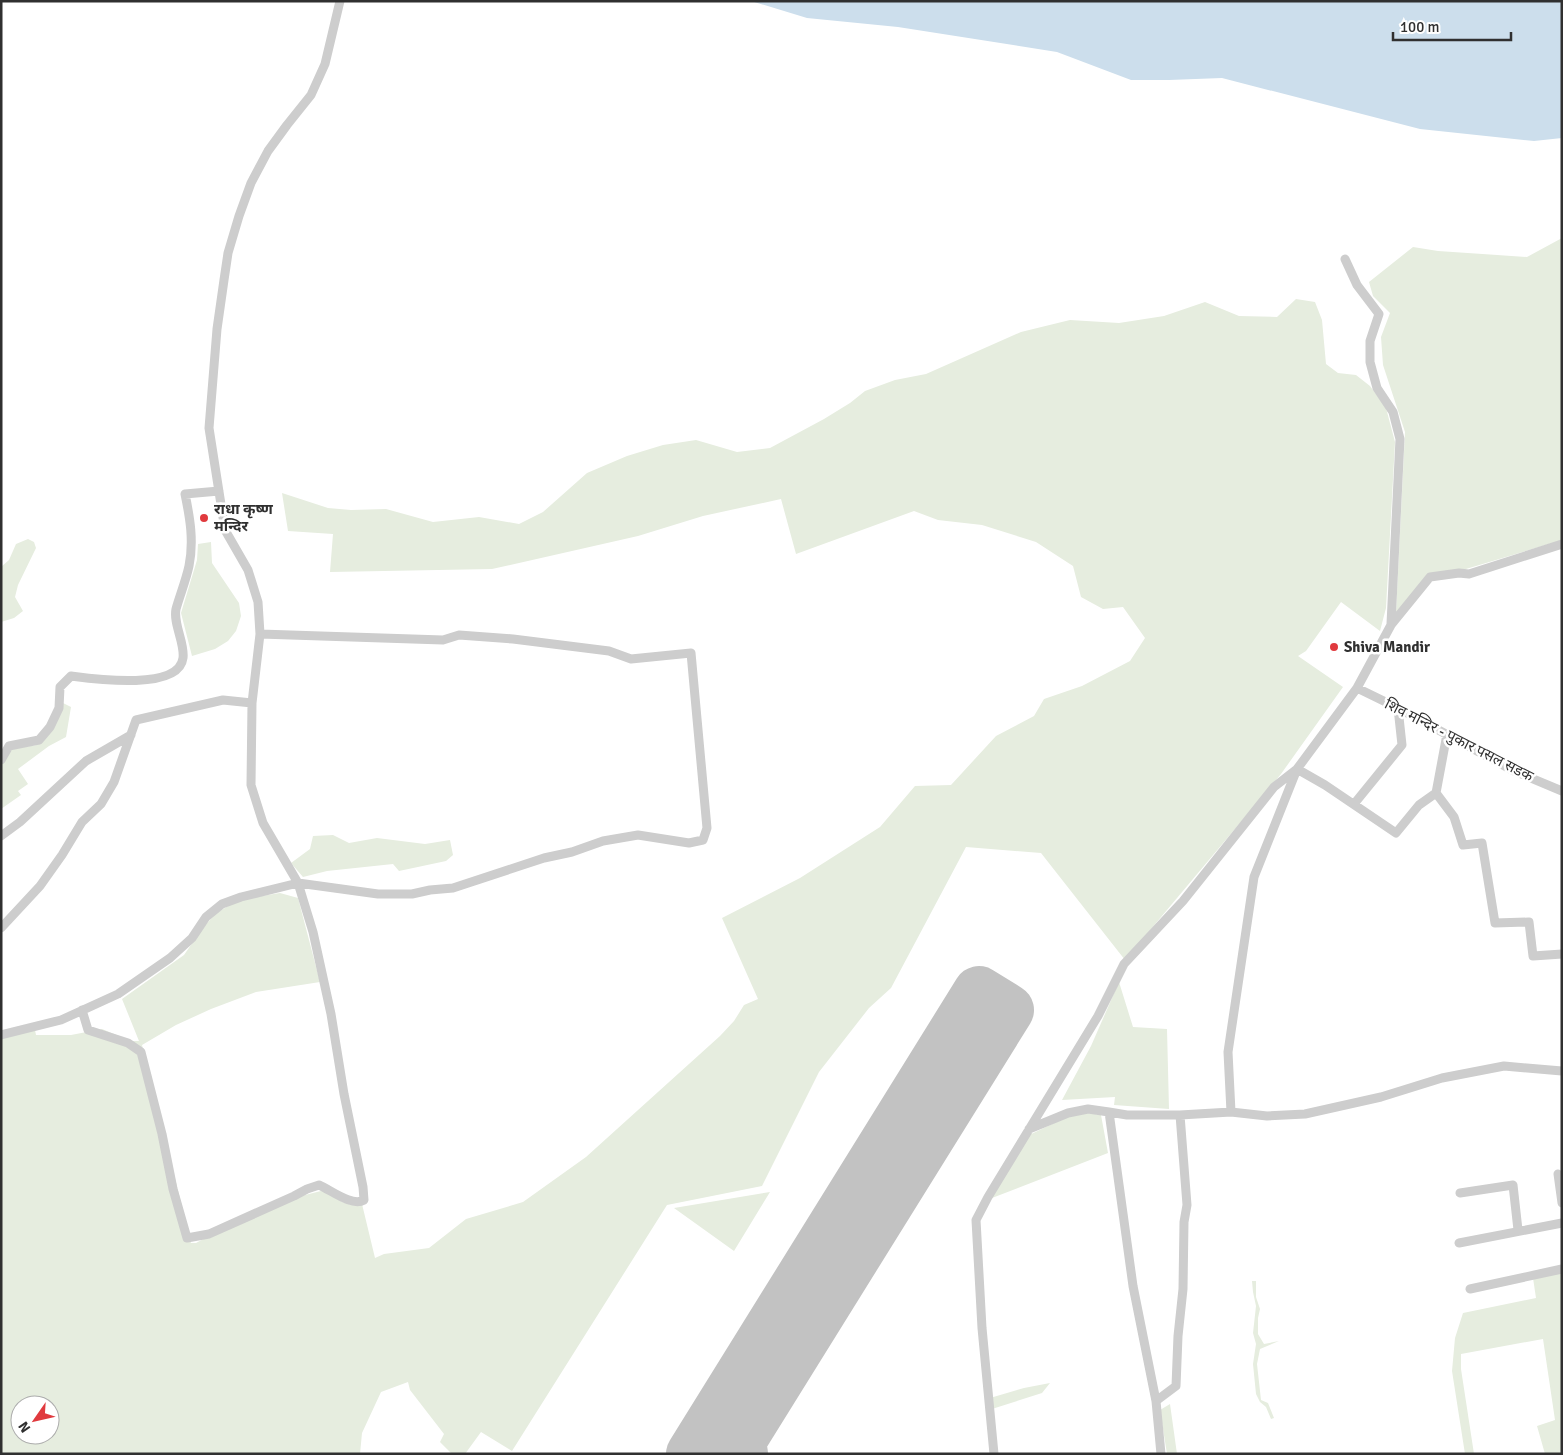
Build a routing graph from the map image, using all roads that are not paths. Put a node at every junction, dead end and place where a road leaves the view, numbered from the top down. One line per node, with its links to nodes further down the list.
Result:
1 (340, 1): 3 (street)
2 (1345, 259): 5 (street)
3 (219, 491): 6 (street); 12 (street)
4 (1562, 544): 5 (street)
5 (1391, 625): 7 (street)
6 (260, 634): 8 (street); 18 (street)
7 (1357, 688): 9 (street, शिव मन्दिर - पुकार पसल सडक); 13 (street)
8 (252, 703): 11 (street); 18 (street)
9 (1398, 708): 10 (street, शिव मन्दिर - पुकार पसल सडक); 16 (street)
10 (1446, 734): 14 (street, शिव मन्दिर - पुकार पसल सडक); 15 (street)
11 (131, 735): 17 (street); 19 (street)
12 (1, 760)
13 (1297, 769): 16 (street); 25 (street); 27 (street)
14 (1562, 791)
15 (1436, 793): 16 (street); 20 (street)
16 (1354, 804)
17 (1, 836)
18 (298, 883): 21 (street); 21 (street)
19 (1, 928)
20 (1562, 954)
21 (82, 1010): 22 (street)
22 (1, 1035)
23 (1562, 1071): 25 (street)
24 (1109, 1112): 26 (street); 27 (street); 36 (street)
25 (1231, 1112): 26 (street)
26 (1180, 1115): 36 (street)
27 (1029, 1129): 37 (street)
28 (1558, 1174): 30 (street)
29 (1460, 1193): 32 (street)
30 (1562, 1203)
31 (1562, 1222): 32 (street)
32 (1518, 1230): 33 (street)
33 (1459, 1243)
34 (1562, 1269): 35 (street)
35 (1470, 1289)
36 (1156, 1400): 38 (street)
37 (994, 1454)
38 (1161, 1454)

